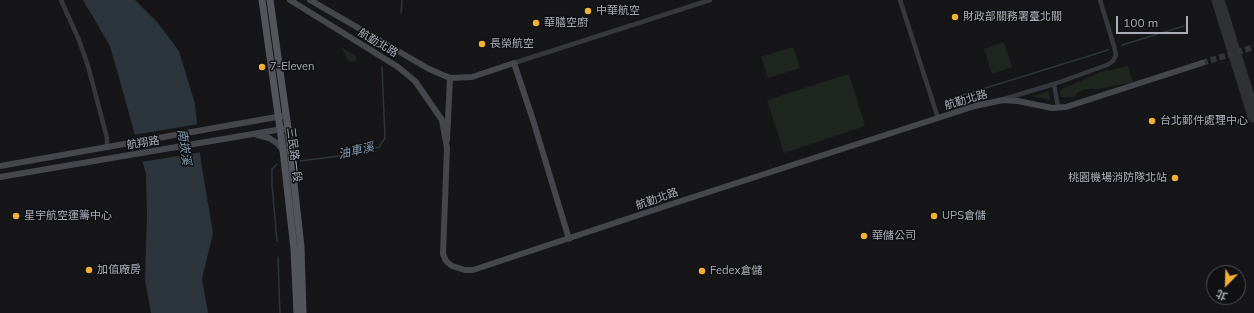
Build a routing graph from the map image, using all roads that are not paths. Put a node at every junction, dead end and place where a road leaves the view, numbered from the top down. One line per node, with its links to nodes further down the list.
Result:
1 (61, 0): 21 (street)
2 (262, 0): 16 (main road, 三民路一段)
3 (270, 0): 15 (main road, 三民路一段)
4 (290, 0): 22 (street, 航勤北路)
5 (310, 0): 11 (street)
6 (710, 0): 9 (street)
7 (900, 0): 17 (street)
8 (1100, 0): 12 (street)
9 (514, 63): 11 (street); 26 (street)
10 (1202, 63): 14 (street, 航勤北路)
11 (450, 78): 22 (street)
12 (1054, 84): 13 (street); 14 (street)
13 (1003, 100): 14 (street, 航勤北路); 17 (street, 航勤北路)
14 (1058, 108)
15 (286, 115): 16 (street, 航翔路); 18 (main road, 三民路一段)
16 (278, 116): 19 (main road, 三民路一段); 21 (street, 航翔路)
17 (938, 118): 26 (street, 航勤北路)
18 (288, 128): 19 (street, 航翔路); 28 (main road, 三民路一段)
19 (280, 129): 20 (street, 航翔路); 23 (main road, 三民路一段)
20 (249, 135): 23 (street); 25 (street, 航翔路)
21 (110, 146): 24 (street, 航翔路)
22 (447, 148): 26 (street, 航勤北路)
23 (283, 150): 27 (main road, 三民路一段)
24 (0, 166)
25 (0, 177)
26 (569, 239)
27 (297, 313)
28 (303, 313)

